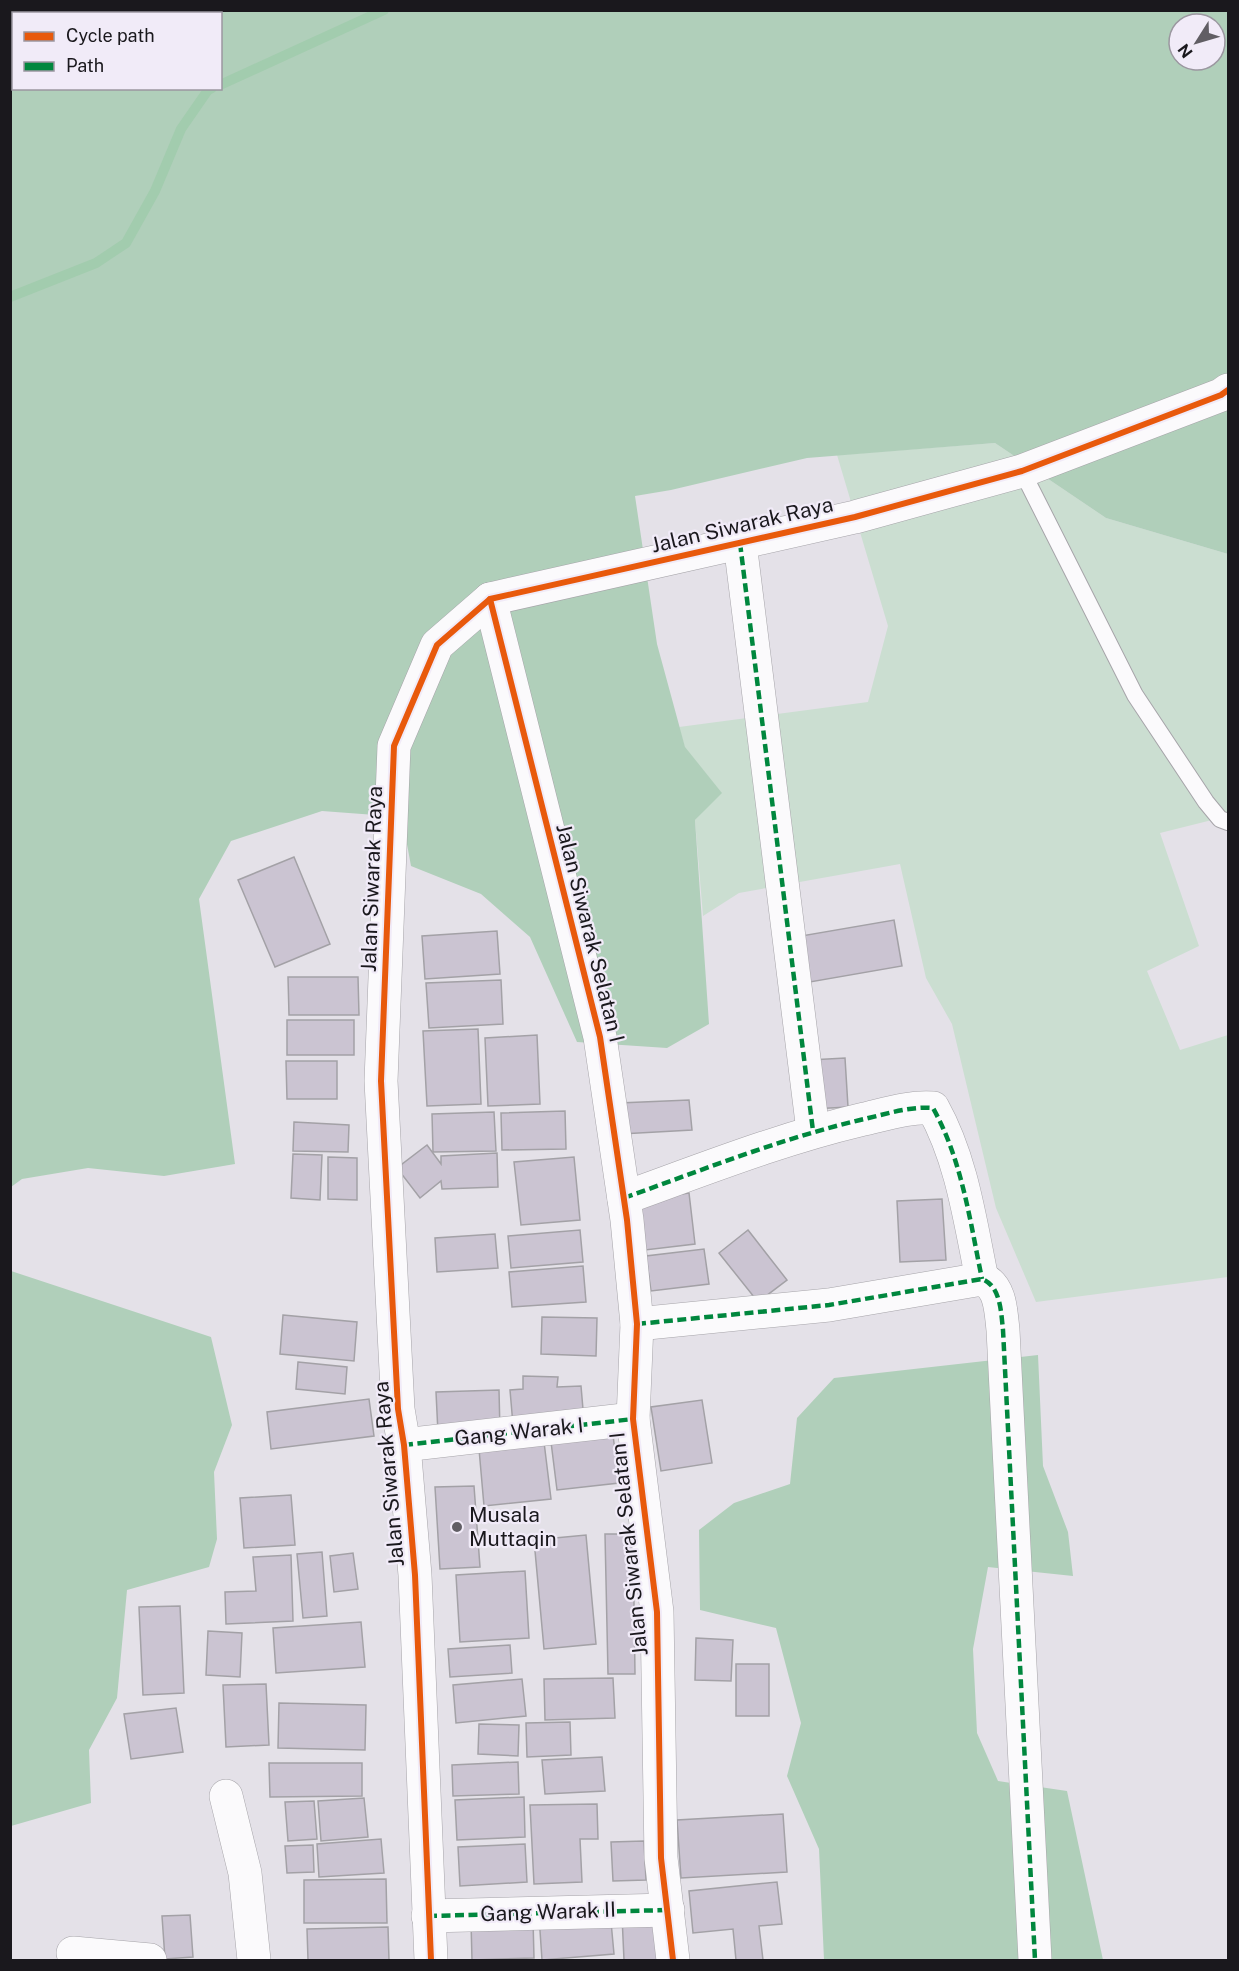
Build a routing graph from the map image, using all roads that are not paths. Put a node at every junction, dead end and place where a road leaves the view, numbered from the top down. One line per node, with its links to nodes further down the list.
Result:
1 (1228, 390): 2 (street, Jalan Siwarak Raya)
2 (1022, 471): 3 (street, Jalan Siwarak Raya); 5 (lane)
3 (741, 543): 4 (street, Jalan Siwarak Raya); 6 (street)
4 (490, 599): 7 (street, Jalan Siwarak Selatan I); 11 (street, Jalan Siwarak Raya)
5 (1228, 822)
6 (813, 1131): 7 (street); 8 (street)
7 (624, 1198): 9 (street, Jalan Siwarak Selatan I)
8 (982, 1279): 9 (street); 20 (street)
9 (637, 1324): 10 (street, Jalan Siwarak Selatan I)
10 (633, 1419): 11 (street, Gang Warak I); 13 (street, Jalan Siwarak Selatan I)
11 (405, 1445): 14 (street, Jalan Siwarak Raya)
12 (226, 1796): 17 (street)
13 (668, 1910): 14 (street, Gang Warak II); 19 (street, Jalan Siwarak Selatan I)
14 (428, 1916): 18 (street, Jalan Siwarak Raya)
15 (73, 1953): 16 (street)
16 (150, 1960)
17 (254, 1960)
18 (431, 1960)
19 (673, 1960)
20 (1035, 1960)

